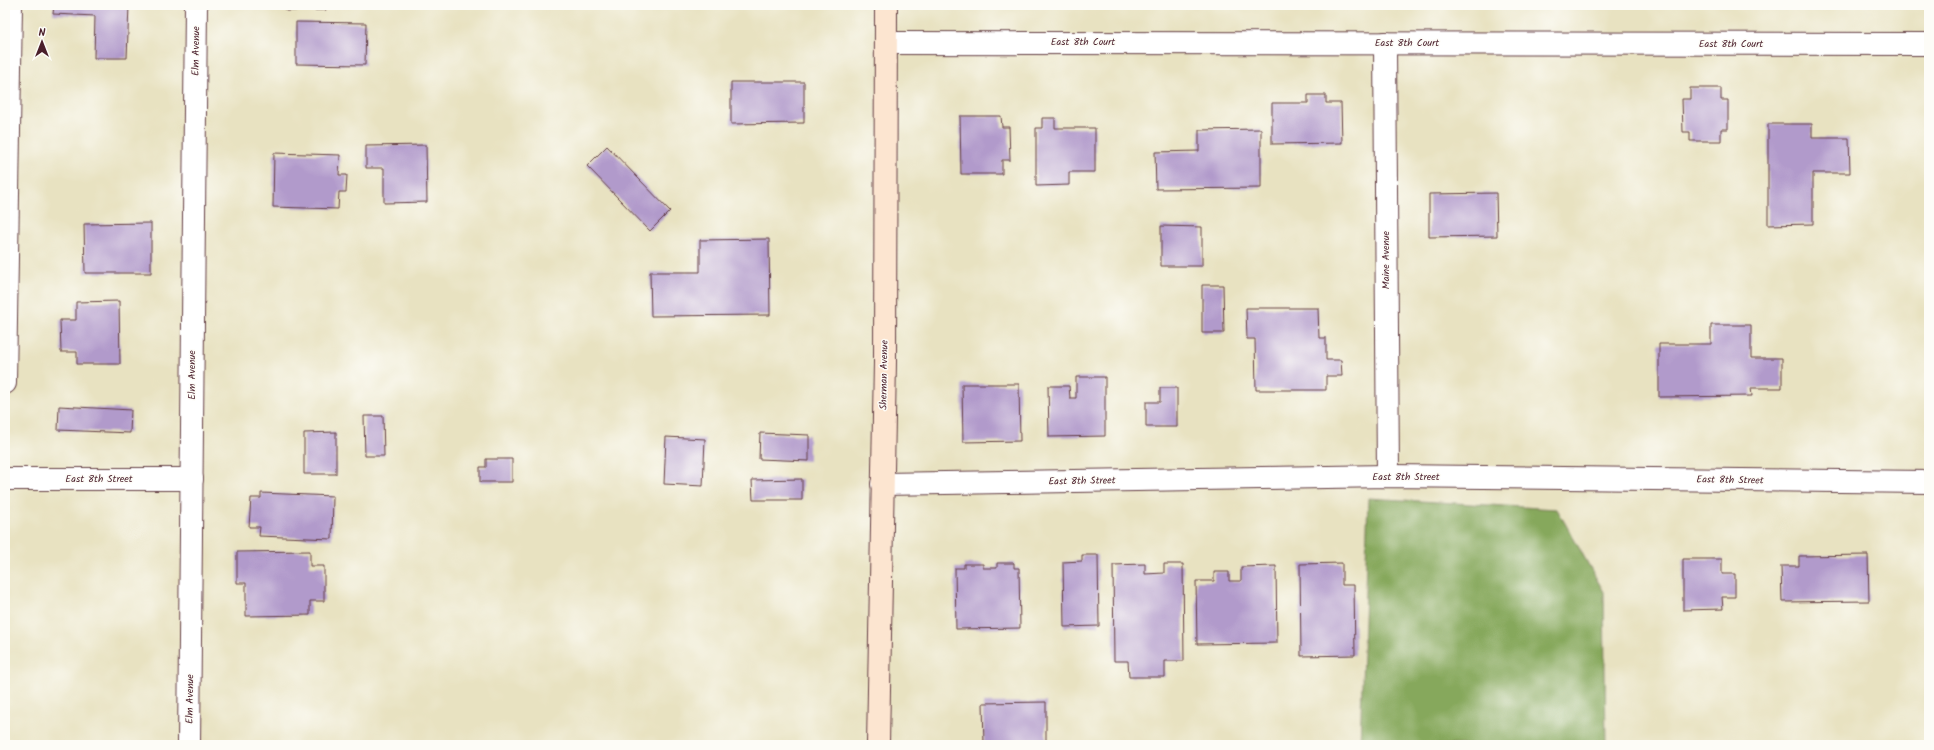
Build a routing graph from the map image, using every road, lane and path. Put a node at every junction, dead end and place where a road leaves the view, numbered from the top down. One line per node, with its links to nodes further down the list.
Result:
1 (11, 5): 7 (street)
2 (196, 5): 10 (street, Elm Avenue)
3 (886, 5): 4 (street, Sherman Avenue)
4 (886, 43): 5 (street, East 8th Court); 12 (street, Sherman Avenue)
5 (1385, 44): 6 (street, East 8th Court); 8 (street, Maine Avenue)
6 (1929, 44)
7 (5, 383)
8 (1388, 476): 11 (street, East 8th Street); 12 (street, East 8th Street)
9 (5, 479): 10 (street, East 8th Street)
10 (192, 479): 13 (street, Elm Avenue)
11 (1929, 482)
12 (882, 484): 14 (street, Sherman Avenue)
13 (189, 745)
14 (878, 745)

